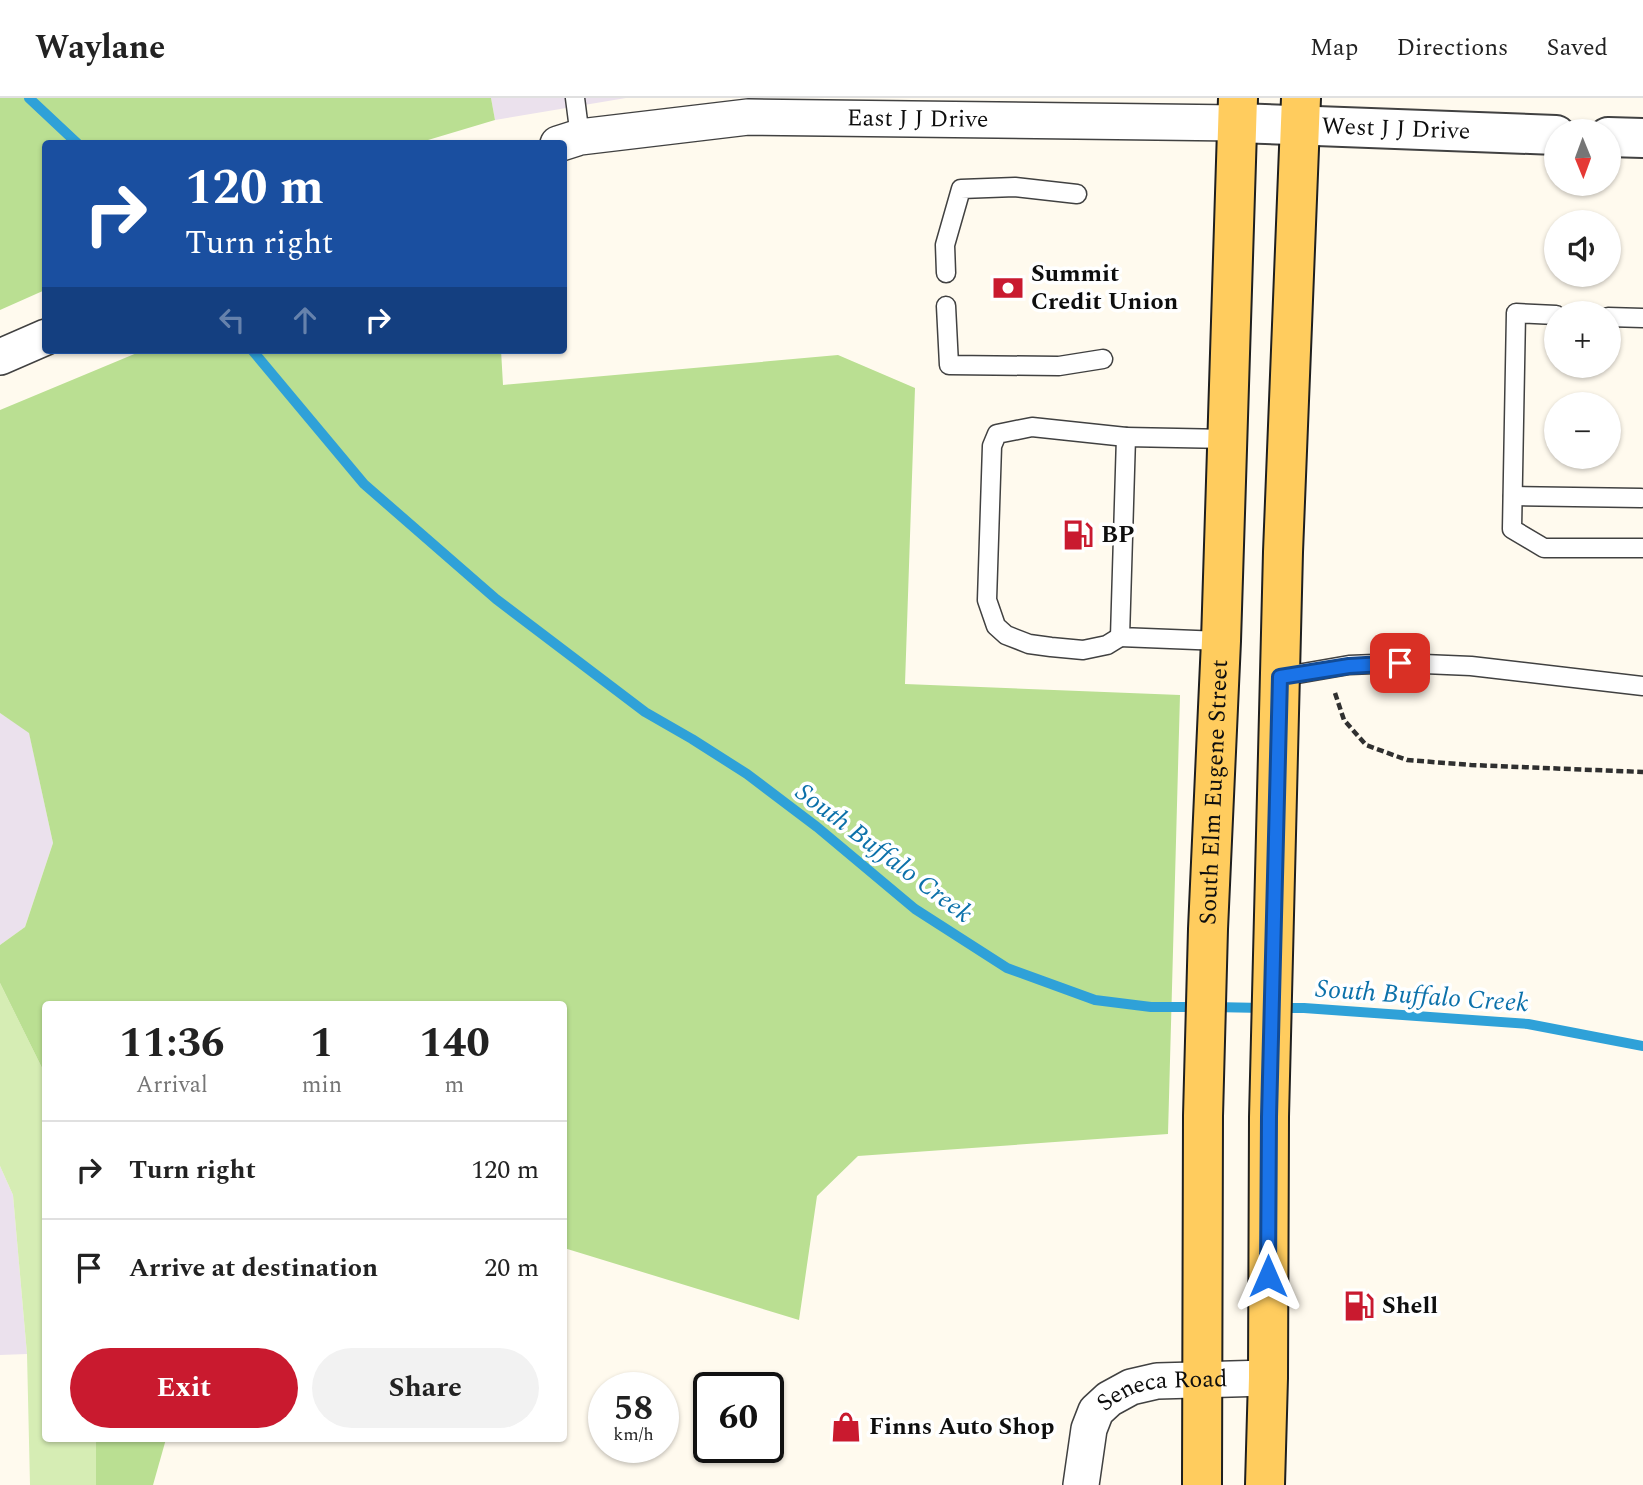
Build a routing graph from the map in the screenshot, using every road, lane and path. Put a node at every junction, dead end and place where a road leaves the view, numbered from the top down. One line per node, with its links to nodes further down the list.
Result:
1 (575, 98): 8 (lane)
2 (839, 108): 3 (street, East J J Drive); 8 (street, East J J Drive)
3 (1237, 110): 4 (street, West J J Drive); 19 (main road, South Elm Eugene Street)
4 (1301, 112): 5 (street, West J J Drive); 26 (main road)
5 (1544, 134)
6 (1621, 137): 7 (street)
7 (1643, 138)
8 (569, 140)
9 (1077, 194): 10 (lane)
10 (946, 273)
11 (946, 306): 17 (lane)
12 (1544, 314): 20 (lane)
13 (1621, 317): 14 (lane)
14 (1643, 318)
15 (42, 339): 16 (street)
16 (0, 357)
17 (1103, 359)
18 (1126, 437): 19 (lane); 23 (lane); 23 (lane)
19 (1228, 439): 24 (main road, South Elm Eugene Street)
20 (1513, 496): 21 (lane); 22 (lane)
21 (1641, 498)
22 (1643, 548)
23 (1121, 637): 24 (lane)
24 (1221, 641): 30 (main road, South Elm Eugene Street)
25 (1326, 669): 26 (lane); 27 (lane); 28 (path)
26 (1280, 677): 29 (main road)
27 (1643, 686)
28 (1643, 772)
29 (1268, 1378): 30 (street, Seneca Road); 33 (main road)
30 (1202, 1380): 31 (street, Seneca Road); 32 (main road, South Elm Eugene Street)
31 (1081, 1485)
32 (1202, 1485)
33 (1265, 1485)

